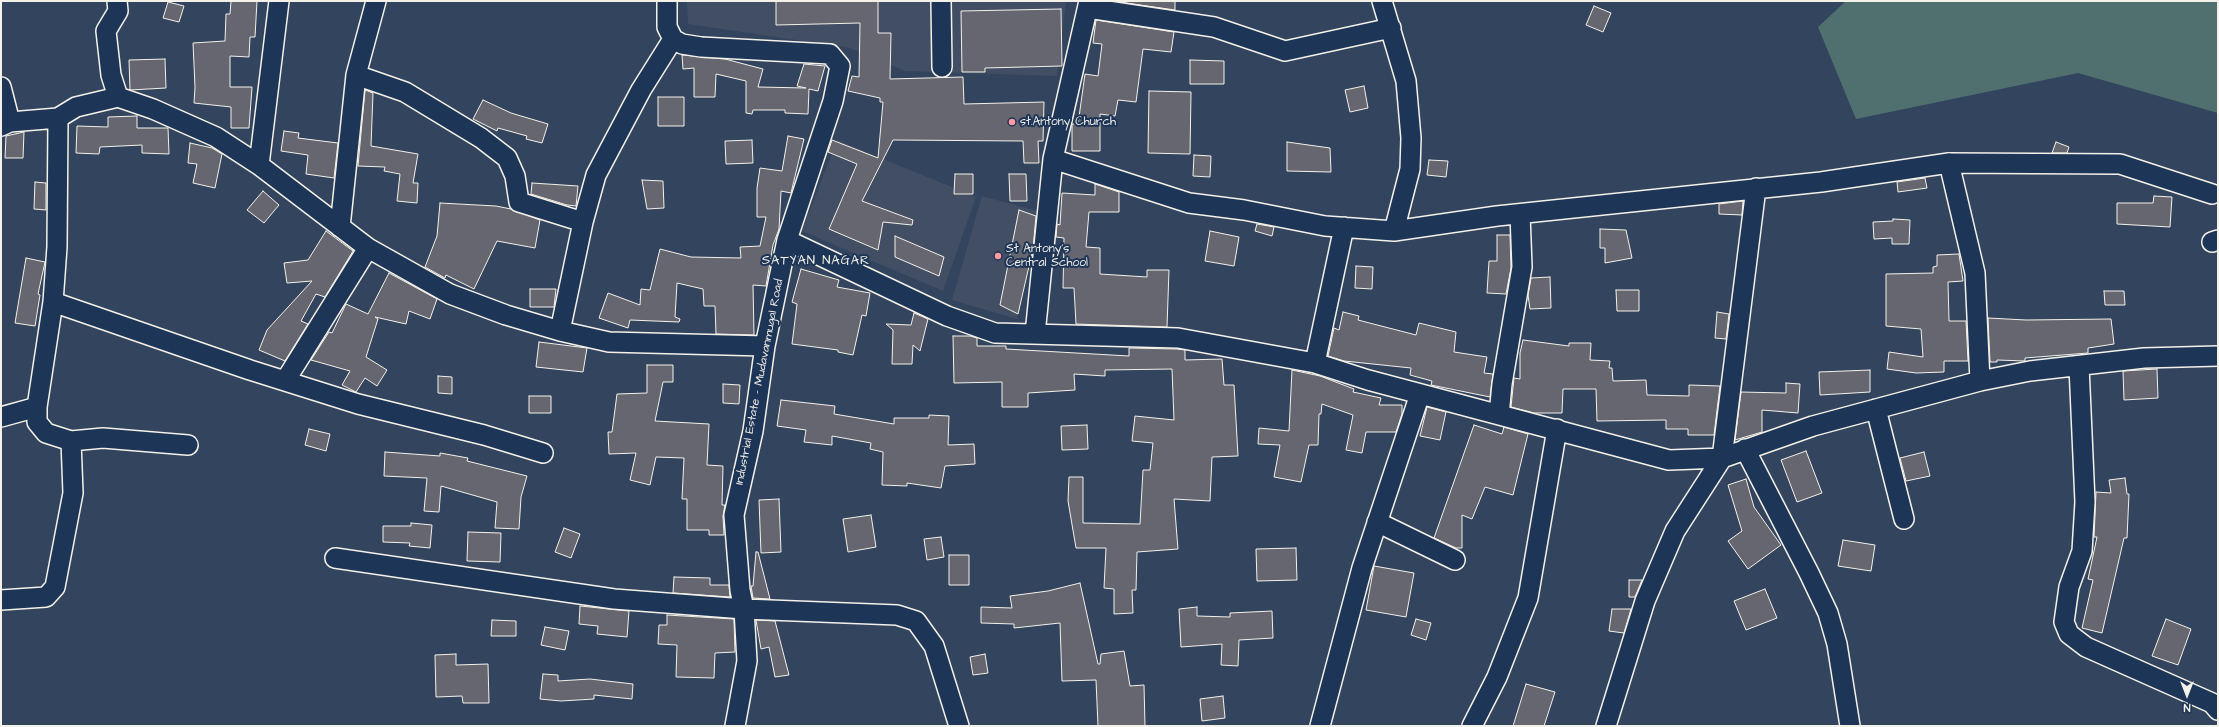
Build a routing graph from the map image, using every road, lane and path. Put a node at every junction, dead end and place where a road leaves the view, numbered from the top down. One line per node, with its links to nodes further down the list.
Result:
1 (117, 1): 13 (street)
2 (278, 1): 18 (street)
3 (376, 1): 11 (street)
4 (667, 1): 9 (street)
5 (941, 1): 10 (street)
6 (1382, 1): 8 (street)
7 (1089, 4): 8 (street); 16 (street)
8 (1390, 28): 25 (street)
9 (673, 39): 22 (street); 26 (street, Industrial Estate - Mudavanmugal Road)
10 (942, 67)
11 (356, 75): 22 (street); 23 (street)
12 (1, 87): 15 (street)
13 (118, 97): 14 (street); 18 (street)
14 (58, 118): 15 (street); 28 (street)
15 (5, 124)
16 (1053, 159): 24 (street); 30 (street)
17 (1949, 163): 19 (street); 20 (street); 36 (street)
18 (259, 165): 23 (street)
19 (1756, 188): 21 (street); 47 (street)
20 (2212, 194)
21 (1520, 214): 25 (street); 40 (street)
22 (583, 222): 29 (street)
23 (340, 227): 27 (street)
24 (1344, 227): 25 (street); 33 (street)
25 (1394, 230)
26 (787, 240): 30 (street); 31 (street, Industrial Estate - Mudavanmugal Road)
27 (368, 248): 29 (street); 35 (street)
28 (53, 302): 35 (street); 38 (street)
29 (560, 330): 31 (street)
30 (1035, 334): 33 (street)
31 (765, 346): 53 (street, Industrial Estate - Mudavanmugal Road)
32 (2218, 356): 34 (street)
33 (1315, 363): 37 (street)
34 (2080, 366): 36 (street); 54 (street)
35 (285, 381): 46 (street)
36 (1980, 381): 39 (street)
37 (1420, 394): 40 (street); 49 (street)
38 (36, 407): 41 (street); 43 (street)
39 (1876, 409): 45 (street); 48 (street)
40 (1499, 415): 42 (street)
41 (1, 417)
42 (1557, 429): 47 (street); 58 (street)
43 (72, 441): 44 (street); 52 (street)
44 (188, 445)
45 (1745, 449): 47 (street); 60 (street)
46 (543, 453)
47 (1722, 458): 59 (street)
48 (1904, 519)
49 (1377, 522): 51 (street); 57 (street)
50 (335, 558): 53 (street)
51 (1455, 560)
52 (1, 600)
53 (744, 609): 55 (street, Industrial Estate - Mudavanmugal Road); 56 (street)
54 (2218, 710)
55 (735, 726)
56 (959, 726)
57 (1320, 726)
58 (1472, 726)
59 (1606, 726)
60 (1850, 726)

